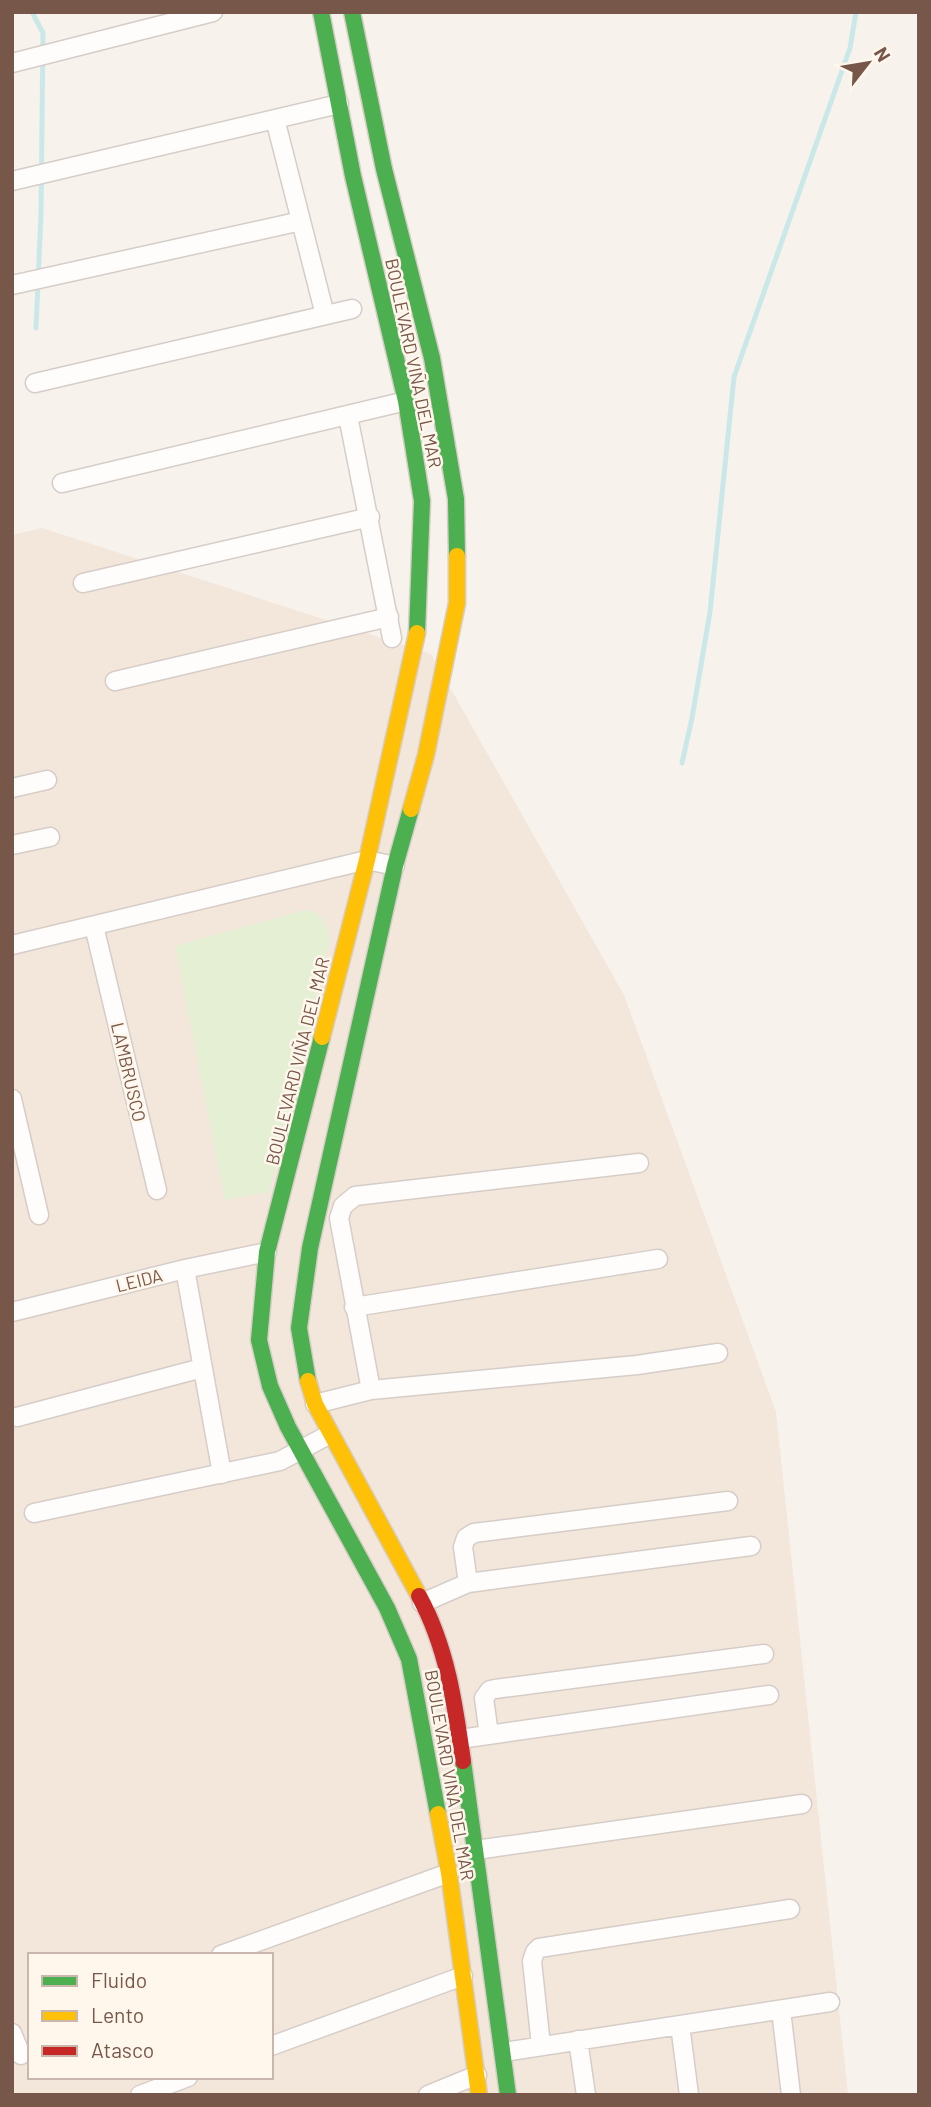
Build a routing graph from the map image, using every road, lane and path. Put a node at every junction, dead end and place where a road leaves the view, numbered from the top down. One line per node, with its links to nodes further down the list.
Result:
1 (213, 12): 4 (street)
2 (321, 12): 5 (street, BOULEVARD VIÑA DEL MAR)
3 (352, 12): 7 (street, BOULEVARD VIÑA DEL MAR)
4 (12, 63)
5 (339, 104): 6 (street); 8 (street, BOULEVARD VIÑA DEL MAR)
6 (275, 119): 9 (street); 10 (street)
7 (384, 169): 8 (street); 28 (street, BOULEVARD VIÑA DEL MAR)
8 (353, 176): 15 (street, BOULEVARD VIÑA DEL MAR)
9 (12, 181)
10 (301, 221): 11 (street); 13 (street)
11 (12, 285)
12 (352, 309): 13 (street)
13 (325, 315): 14 (street)
14 (36, 383)
15 (406, 401): 16 (street); 27 (street, BOULEVARD VIÑA DEL MAR)
16 (348, 415): 17 (street); 18 (street)
17 (62, 483)
18 (370, 517): 19 (street); 20 (street)
19 (83, 583)
20 (389, 617): 21 (street); 22 (street)
21 (392, 638)
22 (115, 681)
23 (47, 780): 24 (street)
24 (12, 788)
25 (50, 837): 26 (street)
26 (12, 845)
27 (367, 860): 28 (street); 29 (street); 35 (street, BOULEVARD VIÑA DEL MAR)
28 (395, 866): 43 (street, BOULEVARD VIÑA DEL MAR)
29 (94, 926): 30 (street); 33 (street, LAMBRUSCO)
30 (12, 945)
31 (12, 1099): 34 (street)
32 (639, 1163): 38 (street)
33 (157, 1190)
34 (39, 1215)
35 (267, 1252): 37 (street, LEIDA); 46 (street, BOULEVARD VIÑA DEL MAR)
36 (658, 1259): 38 (street)
37 (185, 1269): 39 (street, LEIDA); 41 (street)
38 (354, 1307): 42 (street)
39 (12, 1312)
40 (718, 1353): 42 (street)
41 (202, 1368): 44 (street); 47 (street)
42 (371, 1390): 43 (street)
43 (315, 1404): 45 (street, BOULEVARD VIÑA DEL MAR)
44 (18, 1417)
45 (330, 1434): 46 (street); 52 (street, BOULEVARD VIÑA DEL MAR)
46 (300, 1451): 47 (street); 59 (street, BOULEVARD VIÑA DEL MAR)
47 (222, 1474): 49 (street)
48 (728, 1501): 51 (street)
49 (34, 1513)
50 (751, 1546): 51 (street)
51 (468, 1583): 52 (street)
52 (422, 1603): 56 (street, BOULEVARD VIÑA DEL MAR)
53 (764, 1654): 55 (street)
54 (769, 1695): 55 (street)
55 (489, 1735): 56 (street)
56 (460, 1739): 58 (street, BOULEVARD VIÑA DEL MAR)
57 (802, 1804): 58 (street)
58 (476, 1850): 70 (street, BOULEVARD VIÑA DEL MAR)
59 (449, 1873): 61 (street); 62 (street, BOULEVARD VIÑA DEL MAR)
60 (790, 1909): 69 (street)
61 (227, 1953)
62 (463, 1976): 68 (street); 72 (street, BOULEVARD VIÑA DEL MAR)
63 (830, 2002): 64 (street)
64 (781, 2010): 65 (street); 80 (street)
65 (680, 2025): 67 (street); 79 (street)
66 (12, 2032): 71 (street)
67 (578, 2040): 69 (street); 78 (street)
68 (273, 2045)
69 (541, 2046): 70 (street)
70 (504, 2052): 77 (street, BOULEVARD VIÑA DEL MAR)
71 (21, 2055)
72 (469, 2078): 75 (street); 76 (street, BOULEVARD VIÑA DEL MAR)
73 (183, 2079): 74 (street)
74 (140, 2095)
75 (428, 2095)
76 (480, 2095)
77 (509, 2095)
78 (586, 2095)
79 (689, 2095)
80 (790, 2095)

